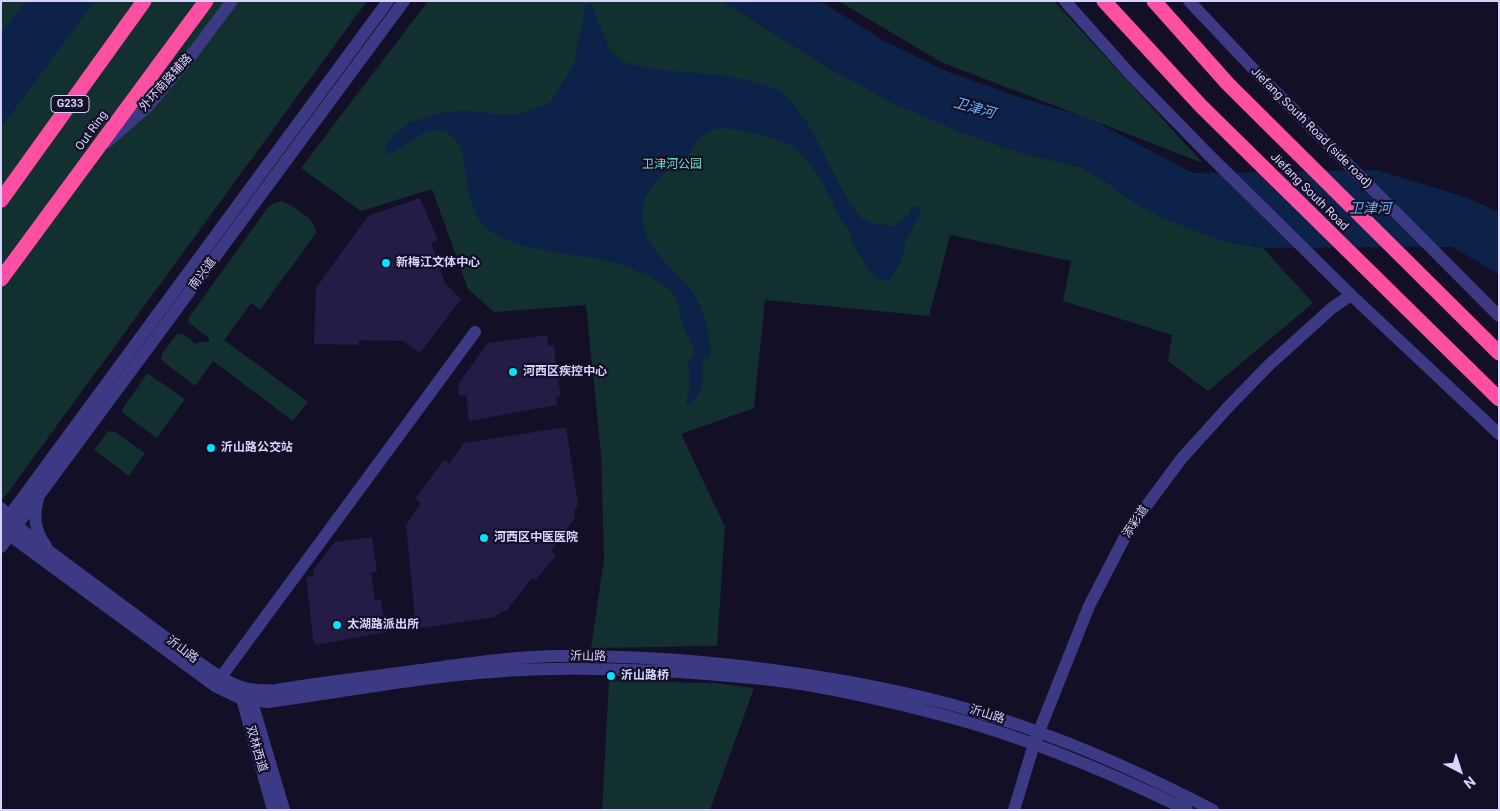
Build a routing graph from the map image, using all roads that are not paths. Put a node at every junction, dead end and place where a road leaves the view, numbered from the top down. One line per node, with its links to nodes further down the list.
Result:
1 (206, 1): 10 (highway, Out Ring)
2 (232, 1): 10 (street, 外环南路辅路)
3 (388, 1): 19 (street, 南兴道)
4 (404, 1): 19 (street, 南兴道)
5 (1065, 1): 13 (street)
6 (1104, 1): 17 (highway, Jiefang South Road)
7 (1154, 1): 16 (highway, Jiefang South Road)
8 (1189, 1): 14 (street, Jiefang South Road (side road))
9 (142, 3): 11 (highway, G233)
10 (92, 157): 12 (highway, Out Ring)
11 (1, 200)
12 (1, 279)
13 (1351, 295): 18 (street); 25 (street, 添彩道)
14 (1499, 316)
15 (476, 332): 23 (street)
16 (1499, 353)
17 (1499, 399)
18 (1499, 434)
19 (33, 493): 20 (street, 南兴道); 22 (street)
20 (10, 524): 21 (street, 南兴道); 22 (street, 沂山路)
21 (1, 547)
22 (46, 556): 24 (street, 沂山路)
23 (224, 673)
24 (248, 695): 25 (street, 沂山路); 26 (street, 沂山路); 27 (street, 双林西道); 28 (street, 双林西道)
25 (1039, 732): 26 (street, 添彩道); 31 (street, 沂山路)
26 (1034, 744): 29 (street, 添彩道); 30 (street, 沂山路)
27 (273, 810)
28 (284, 810)
29 (1014, 810)
30 (1188, 810)
31 (1213, 810)

